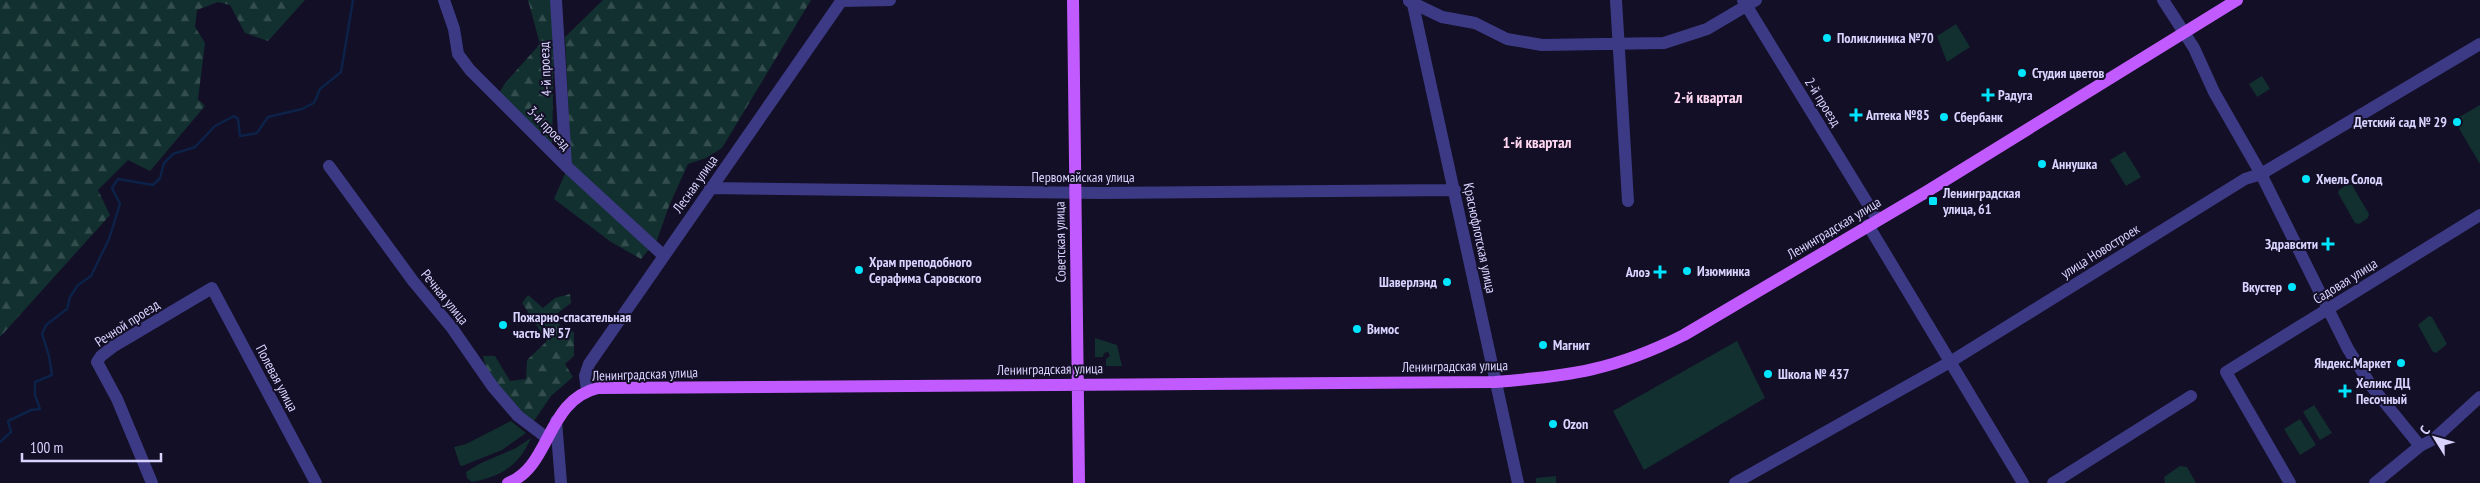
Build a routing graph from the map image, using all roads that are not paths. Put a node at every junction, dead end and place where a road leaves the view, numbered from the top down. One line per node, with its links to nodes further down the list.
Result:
1 (444, 0): 15 (street, 3-й проезд)
2 (556, 0): 15 (street, 4-й проезд)
3 (842, 0): 4 (street); 17 (street, Лесная улица)
4 (890, 0)
5 (1073, 0): 19 (main road, Советская улица)
6 (1616, 0): 13 (street)
7 (2163, 0): 11 (street)
8 (2237, 0): 11 (main road, Ленинградская улица)
9 (1411, 1): 13 (street); 18 (street, Краснофлотская улица)
10 (1748, 2): 13 (street); 22 (street, 2-й проезд)
11 (2184, 32): 16 (street); 22 (main road, Ленинградская улица)
12 (2480, 44): 16 (street, улица Новостроек)
13 (1619, 45): 20 (street)
14 (329, 166): 33 (street, Речная улица)
15 (566, 166): 23 (street, 3-й проезд)
16 (2261, 174): 25 (street); 26 (street, улица Новостроек)
17 (710, 188): 19 (street, Первомайская улица); 23 (street, Лесная улица)
18 (1455, 190): 19 (street, Первомайская улица); 27 (street, Краснофлотская улица)
19 (1074, 193): 28 (main road, Советская улица)
20 (1628, 201)
21 (2480, 216): 25 (street, Садовая улица)
22 (1873, 222): 26 (street, 2-й проезд); 27 (main road, Ленинградская улица)
23 (664, 256): 29 (street, Лесная улица)
24 (212, 288): 36 (street, Речной проезд); 37 (street, Полевая улица)
25 (2328, 310): 34 (street); 44 (street, Садовая улица)
26 (1950, 362): 41 (street, улица Новостроек); 42 (street, 2-й проезд)
27 (1495, 382): 28 (main road, Ленинградская улица); 40 (street, Краснофлотская улица)
28 (1078, 384): 29 (main road, Ленинградская улица); 39 (main road, Советская улица)
29 (587, 390): 32 (main road, Ленинградская улица)
30 (2191, 396): 43 (street)
31 (2480, 397): 34 (street)
32 (556, 421): 33 (main road); 38 (street)
33 (547, 438): 35 (main road)
34 (2420, 446): 45 (street)
35 (515, 482)
36 (152, 483)
37 (316, 483)
38 (561, 483)
39 (1080, 483)
40 (1518, 483)
41 (1735, 483)
42 (2023, 483)
43 (2053, 483)
44 (2290, 483)
45 (2375, 483)

